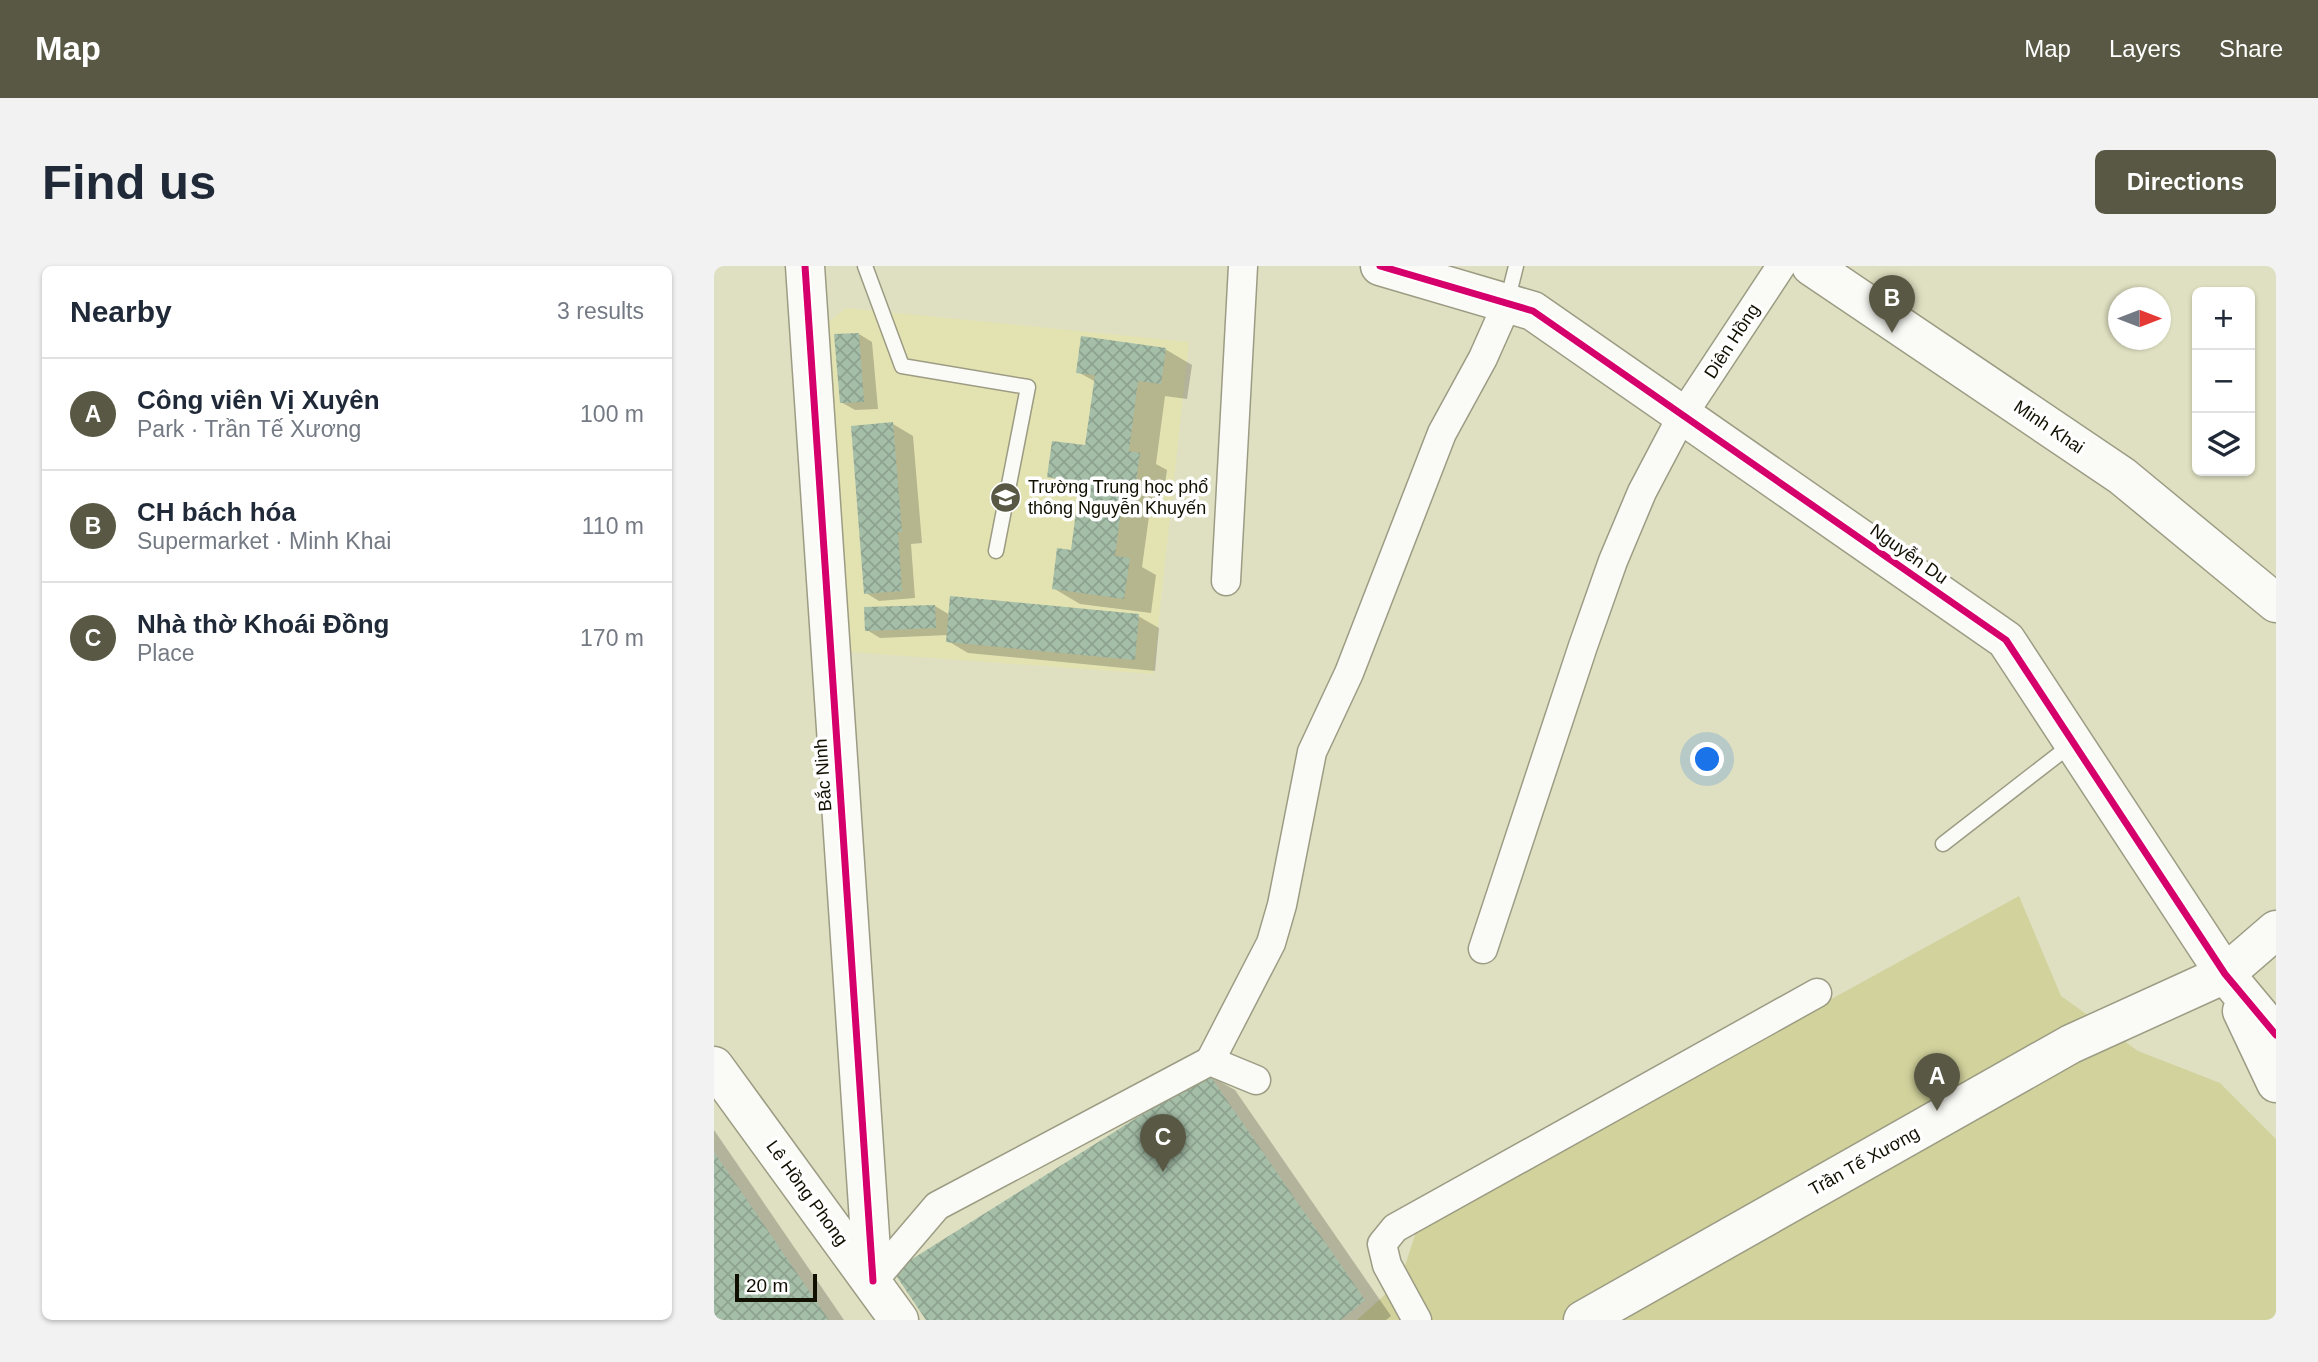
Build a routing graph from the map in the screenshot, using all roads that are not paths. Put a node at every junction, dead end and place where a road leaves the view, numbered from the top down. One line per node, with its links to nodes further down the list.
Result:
1 (806, 266): 24 (street, Bắc Ninh)
2 (866, 266): 10 (lane)
3 (1243, 266): 11 (street)
4 (1380, 266): 8 (street, Nguyễn Du)
5 (1516, 266): 8 (lane)
6 (1781, 266): 9 (street, Diên Hồng)
7 (1811, 266): 12 (street, Minh Khai)
8 (1507, 304): 9 (street, Nguyễn Du); 20 (street)
9 (1682, 416): 13 (street, Nguyễn Du); 16 (street, Diên Hồng)
10 (996, 551)
11 (1226, 581)
12 (2276, 603)
13 (2073, 743): 14 (lane); 17 (street, Nguyễn Du)
14 (1943, 844)
15 (2276, 930): 17 (street, Trần Tế Xương)
16 (1483, 949)
17 (2225, 974): 19 (street, Nguyễn Du); 23 (street, Nguyễn Du); 27 (street, Trần Tế Xương)
18 (1817, 993): 26 (street)
19 (2276, 1035)
20 (1210, 1061): 22 (street); 24 (street)
21 (714, 1066): 24 (street, Lê Hồng Phong)
22 (1256, 1080)
23 (2276, 1083)
24 (873, 1281): 25 (street, Lê Hồng Phong)
25 (899, 1320)
26 (1417, 1320)
27 (1583, 1320)

